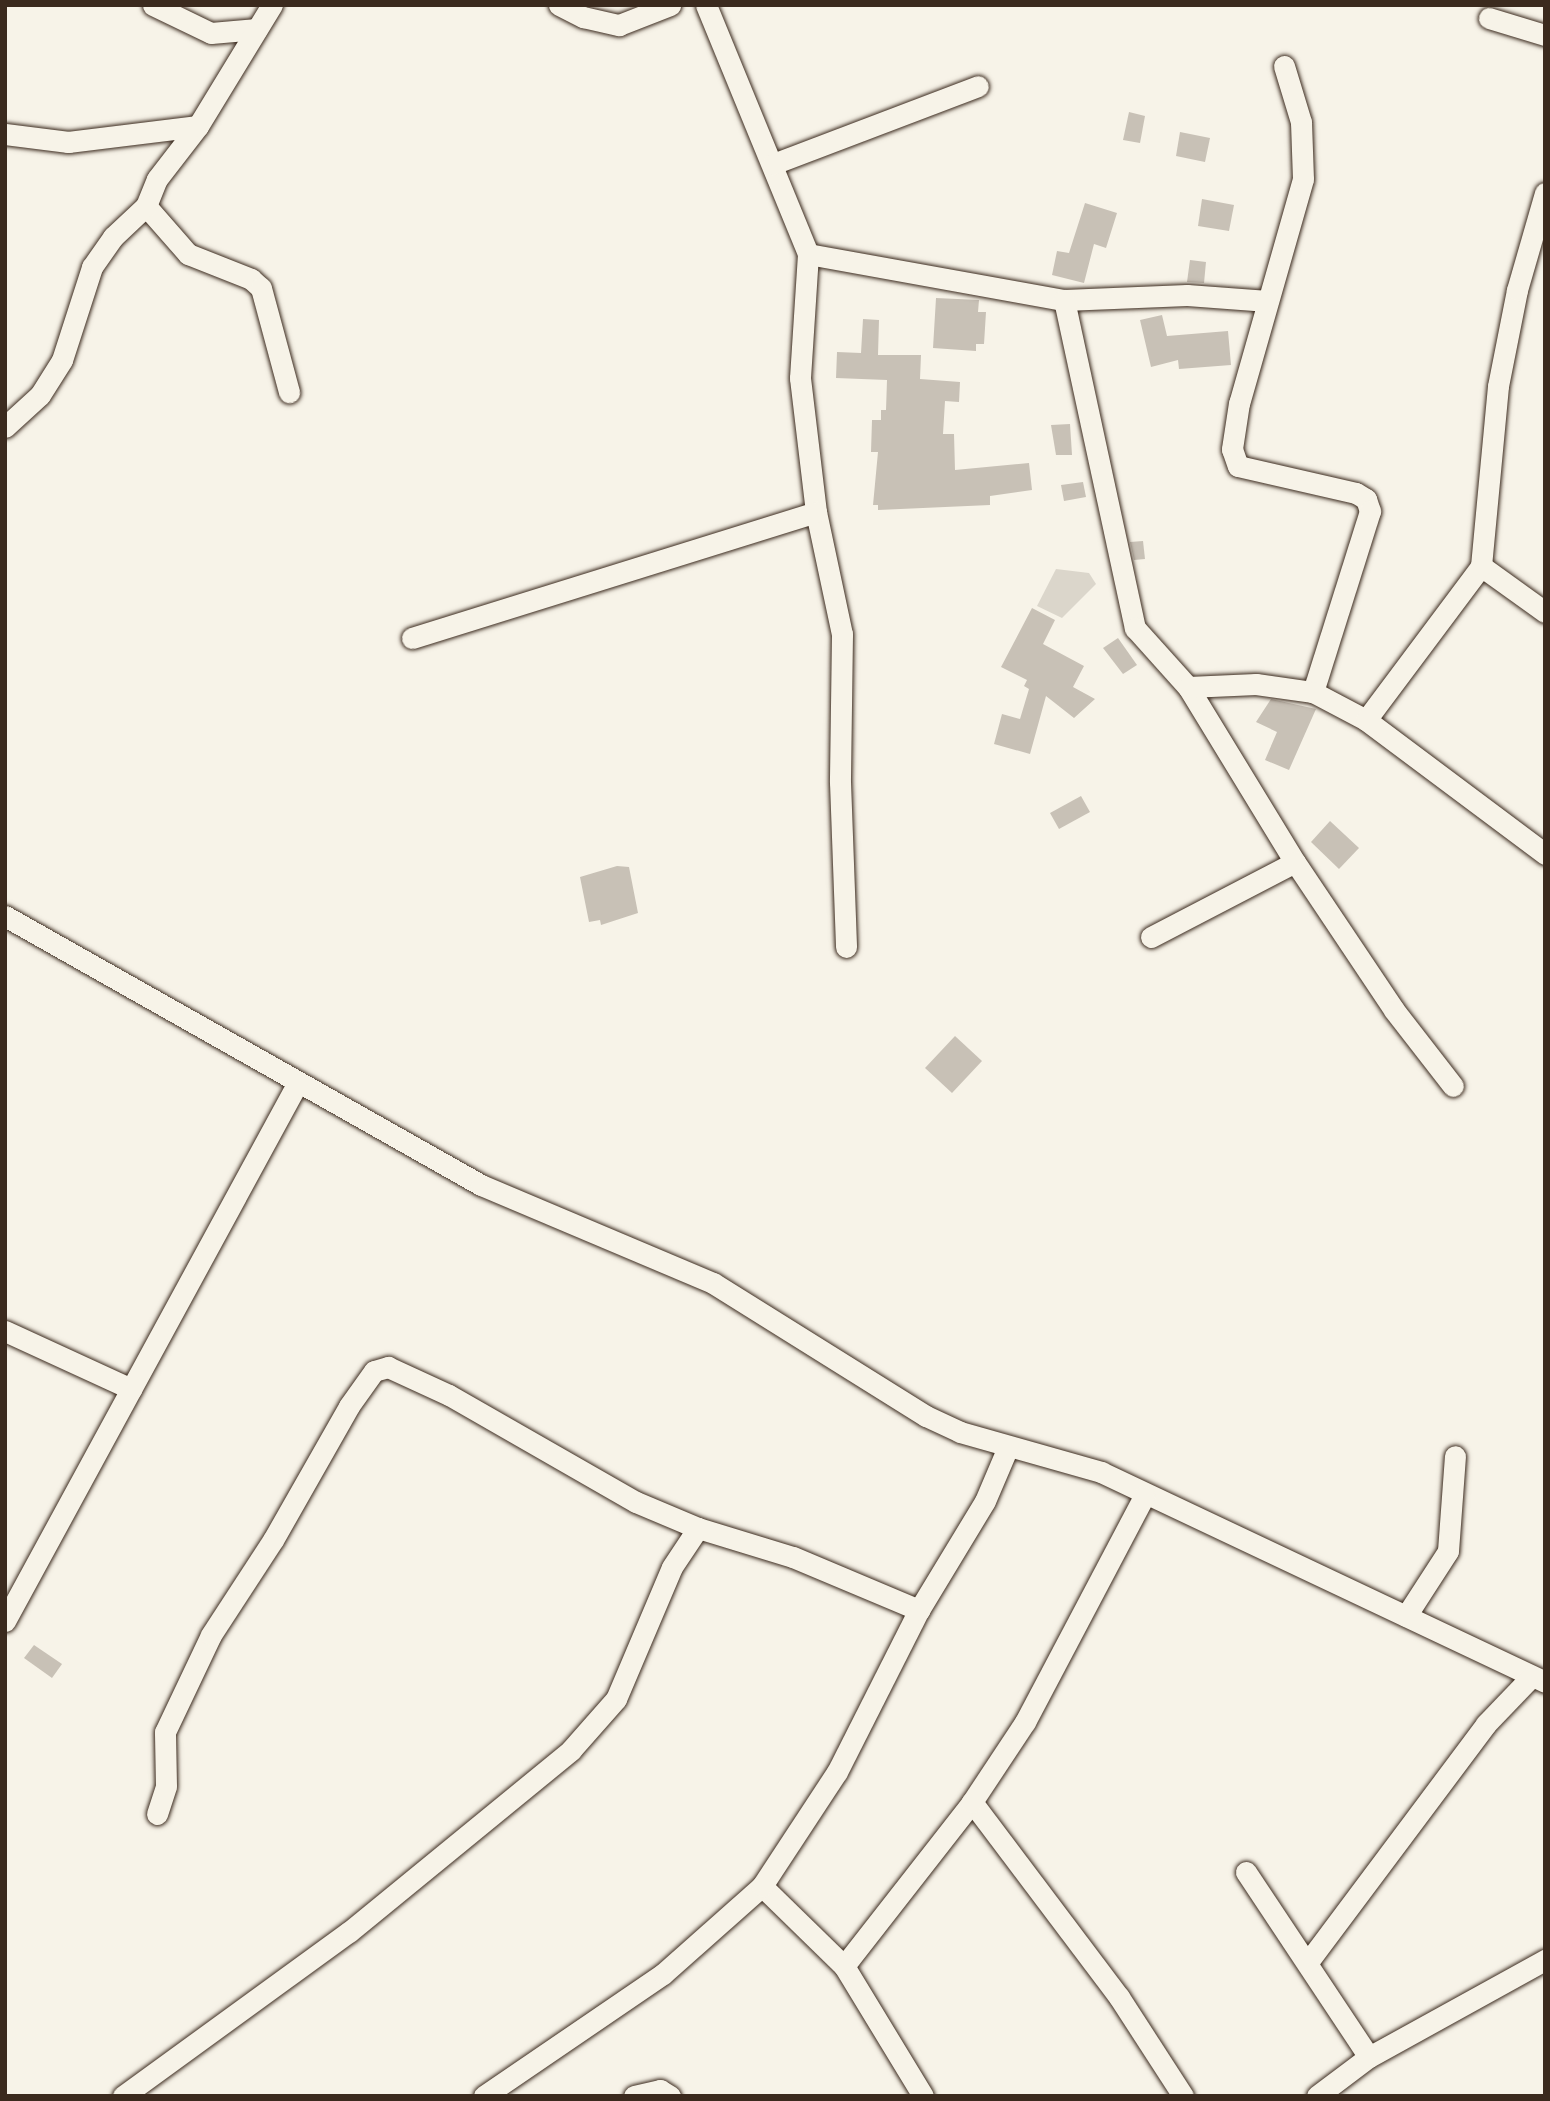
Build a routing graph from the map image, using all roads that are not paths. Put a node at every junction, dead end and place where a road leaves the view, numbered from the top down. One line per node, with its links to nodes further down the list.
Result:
1 (153, 5): 7 (street)
2 (272, 5): 7 (street)
3 (559, 5): 4 (street)
4 (670, 5)
5 (706, 5): 13 (street)
6 (1489, 18): 8 (street)
7 (257, 29): 11 (street)
8 (1545, 35)
9 (1284, 66): 18 (street)
10 (978, 86): 13 (street)
11 (198, 126): 12 (street); 15 (street)
12 (5, 134)
13 (773, 164): 16 (street)
14 (1545, 193): 22 (street)
15 (146, 206): 19 (street); 20 (street)
16 (808, 254): 17 (street); 21 (street)
17 (1064, 300): 18 (street); 25 (street)
18 (1268, 301): 26 (street)
19 (289, 392)
20 (5, 427)
21 (816, 512): 24 (street); 32 (street)
22 (1480, 566): 23 (street); 27 (street)
23 (1545, 612)
24 (412, 638)
25 (1188, 687): 26 (street); 29 (street)
26 (1313, 692): 27 (street)
27 (1366, 720): 28 (street)
28 (1545, 855)
29 (1294, 862): 31 (street); 34 (street)
30 (5, 916): 33 (street)
31 (1151, 937)
32 (846, 947)
33 (297, 1084): 36 (street); 37 (street)
34 (1452, 1086)
35 (5, 1331): 36 (street)
36 (131, 1389): 43 (street)
37 (1008, 1447): 39 (street); 41 (street)
38 (1455, 1456): 42 (street)
39 (1144, 1496): 42 (street); 45 (street)
40 (698, 1528): 41 (street); 46 (street); 53 (street)
41 (919, 1610): 48 (street)
42 (1406, 1616): 44 (street)
43 (5, 1621)
44 (1538, 1679): 50 (street)
45 (972, 1802): 51 (street); 58 (street)
46 (157, 1814)
47 (1246, 1872): 50 (street)
48 (762, 1886): 51 (street); 54 (street)
49 (1545, 1960): 52 (street)
50 (1308, 1962): 52 (street)
51 (844, 1966): 57 (street)
52 (1369, 2057): 59 (street)
53 (123, 2096)
54 (484, 2096)
55 (634, 2096): 56 (street)
56 (670, 2096)
57 (923, 2096)
58 (1183, 2096)
59 (1317, 2096)

